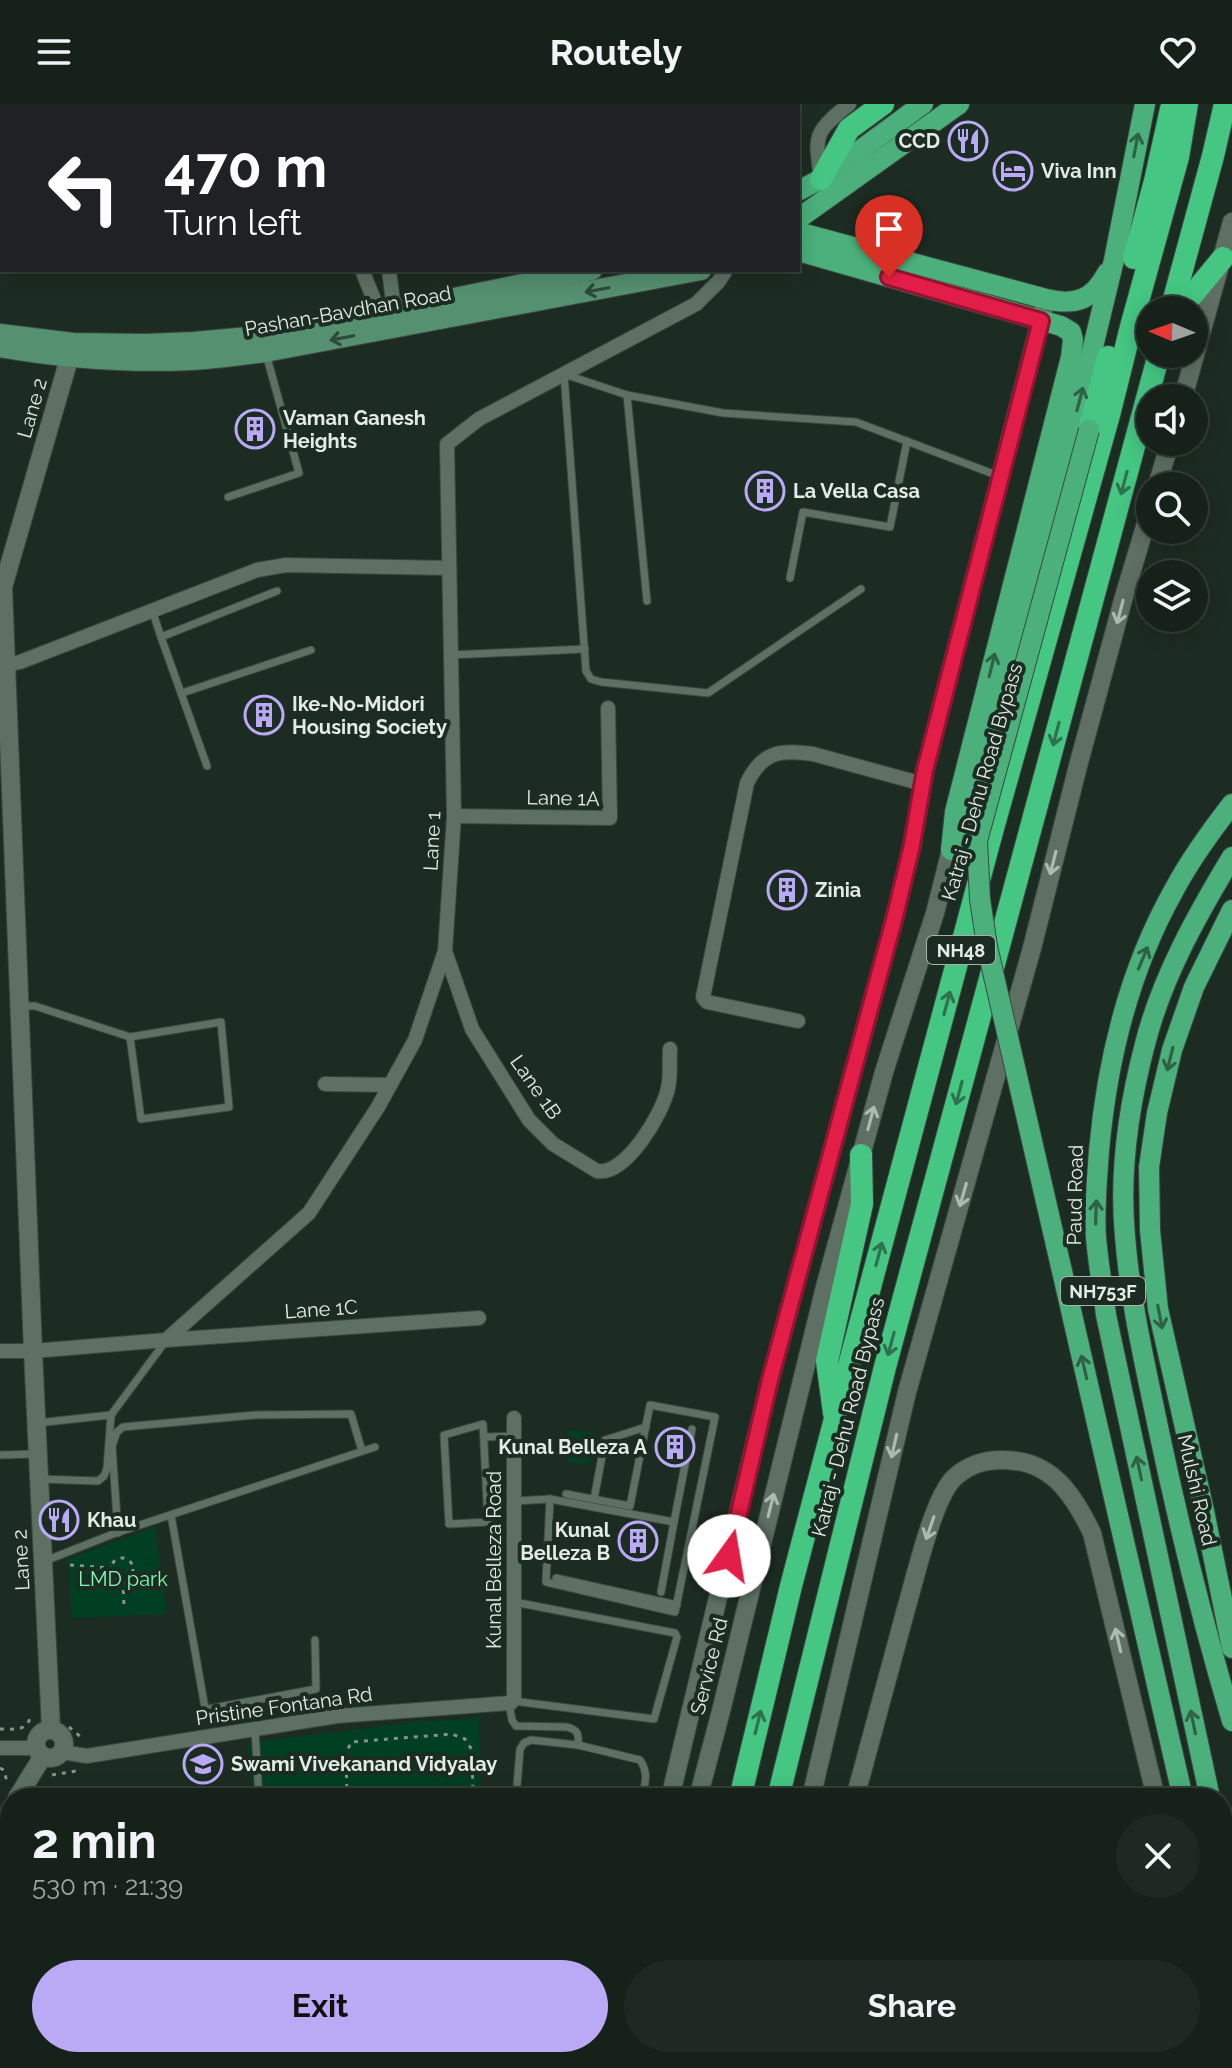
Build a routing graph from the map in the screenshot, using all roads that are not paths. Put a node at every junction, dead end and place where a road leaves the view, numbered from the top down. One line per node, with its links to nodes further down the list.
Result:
1 (849, 104): 9 (street)
2 (883, 104): 9 (highway)
3 (923, 104): 9 (main road)
4 (959, 104): 12 (main road)
5 (1145, 104): 16 (main road, one-way to 5)
6 (1172, 104): 35 (highway)
7 (1187, 104): 75 (highway, Katraj - Dehu Road Bypass / NH48, one-way to 7)
8 (1225, 104): 22 (highway)
9 (821, 179): 10 (main road)
10 (800, 190)
11 (1232, 222): 15 (street)
12 (800, 228)
13 (800, 229): 24 (main road)
14 (800, 229): 26 (main road)
15 (1223, 258): 23 (highway); 33 (street)
16 (1114, 260): 24 (main road); 58 (main road, one-way to 16)
17 (363, 272): 25 (street)
18 (389, 272): 25 (street)
19 (582, 272): 25 (main road, Pashan-Bavdhan Road)
20 (690, 272): 30 (main road, Pashan-Bavdhan Road, one-way to 30)
21 (725, 272): 32 (street, Lane 1)
22 (1175, 296)
23 (1192, 296)
24 (1046, 299): 26 (street)
25 (386, 311): 29 (main road, Pashan-Bavdhan Road)
26 (1041, 321): 55 (street); 58 (main road, one-way to 26)
27 (0, 334): 29 (main road, Pashan-Bavdhan Road)
28 (0, 347): 29 (main road, Pashan-Bavdhan Road)
29 (71, 350): 30 (main road, Pashan-Bavdhan Road); 50 (street, Lane 2)
30 (265, 352): 38 (lane)
31 (1155, 368): 115 (highway, Katraj - Dehu Road Bypass / NH48, one-way to 115)
32 (564, 374): 34 (lane); 40 (street, Lane 1); 47 (lane)
33 (1187, 384)
34 (627, 395): 36 (lane); 44 (lane)
35 (1089, 430): 119 (main road, one-way to 35, bridge)
36 (907, 441): 37 (lane); 41 (lane)
37 (991, 473)
38 (228, 497)
39 (1140, 544): 116 (street, one-way to 116)
40 (449, 568): 45 (street); 49 (street, Lane 1)
41 (790, 578)
42 (861, 589): 47 (lane)
43 (277, 591): 46 (lane)
44 (647, 601)
45 (152, 610): 46 (lane); 50 (street)
46 (161, 637): 51 (lane)
47 (585, 649): 49 (lane)
48 (311, 650): 51 (lane)
49 (451, 655): 57 (street, Lane 1)
50 (6, 665): 52 (street, Lane 2)
51 (182, 693): 54 (lane)
52 (4, 698): 62 (street, Lane 2)
53 (608, 708): 57 (street, Lane 1A)
54 (207, 766)
55 (923, 784): 63 (street); 112 (street)
56 (1232, 804): 120 (main road, Paud Road / NH753F, one-way to 56)
57 (454, 816): 61 (street, Lane 1)
58 (951, 850): 68 (street, Service Rd, one-way to 58)
59 (1232, 857): 101 (main road, Mulshi Road)
60 (1232, 910): 99 (main road, NH753F, one-way to 99)
61 (445, 951): 65 (street, Lane 1B); 67 (street, Lane 1)
62 (19, 1006): 64 (lane); 72 (street, Lane 2)
63 (798, 1021)
64 (130, 1037): 64 (lane)
65 (670, 1049)
66 (325, 1084): 67 (street)
67 (390, 1085): 70 (street, Lane 1)
68 (861, 1155): 75 (highway); 113 (street, Service Rd, one-way to 68)
69 (479, 1318): 70 (street, Lane 1C)
70 (166, 1340): 72 (street); 73 (lane)
71 (0, 1351): 72 (street)
72 (33, 1351): 76 (street, Lane 2)
73 (111, 1415): 76 (lane); 85 (lane)
74 (514, 1418): 79 (street, Kunal Belleza Road)
75 (835, 1422): 114 (highway, Katraj - Dehu Road Bypass / NH48, one-way to 75)
76 (37, 1423): 83 (street, Lane 2)
77 (646, 1427): 88 (lane); 88 (lane); 97 (lane)
78 (692, 1429): 91 (lane)
79 (514, 1436): 80 (lane); 89 (street, Kunal Belleza Road)
80 (484, 1437): 80 (lane)
81 (375, 1447): 82 (lane)
82 (362, 1451): 90 (lane); 92 (lane)
83 (38, 1454): 84 (lane); 85 (street, Lane 2)
84 (0, 1455)
85 (39, 1479): 93 (street, Lane 2)
86 (566, 1494): 88 (lane)
87 (550, 1499): 89 (lane); 91 (lane); 97 (lane)
88 (594, 1499)
89 (515, 1501): 96 (street, Kunal Belleza Road)
90 (171, 1515): 92 (lane); 98 (lane)
91 (674, 1522): 95 (lane)
92 (118, 1533): 93 (lane)
93 (49, 1560): 102 (street, Lane 2)
94 (556, 1578): 97 (lane)
95 (661, 1592)
96 (514, 1602): 100 (street, Kunal Belleza Road); 100 (lane)
97 (677, 1605)
98 (315, 1640)
99 (1232, 1648)
100 (511, 1702): 103 (street, Pristine Fontana Rd); 104 (lane)
101 (1232, 1721)
102 (58, 1726): 106 (street); 107 (street)
103 (255, 1730): 107 (street, Pristine Fontana Rd); 109 (lane)
104 (578, 1745): 110 (lane); 111 (lane)
105 (0, 1748): 106 (street)
106 (40, 1752): 107 (street); 108 (street)
107 (62, 1752)
108 (22, 1788)
109 (258, 1788)
110 (517, 1788)
111 (644, 1788)
112 (672, 1788)
113 (701, 1788)
114 (742, 1788)
115 (780, 1788)
116 (813, 1788)
117 (858, 1788): 118 (street, one-way to 117)
118 (1154, 1788)
119 (1181, 1788)
120 (1208, 1788)

